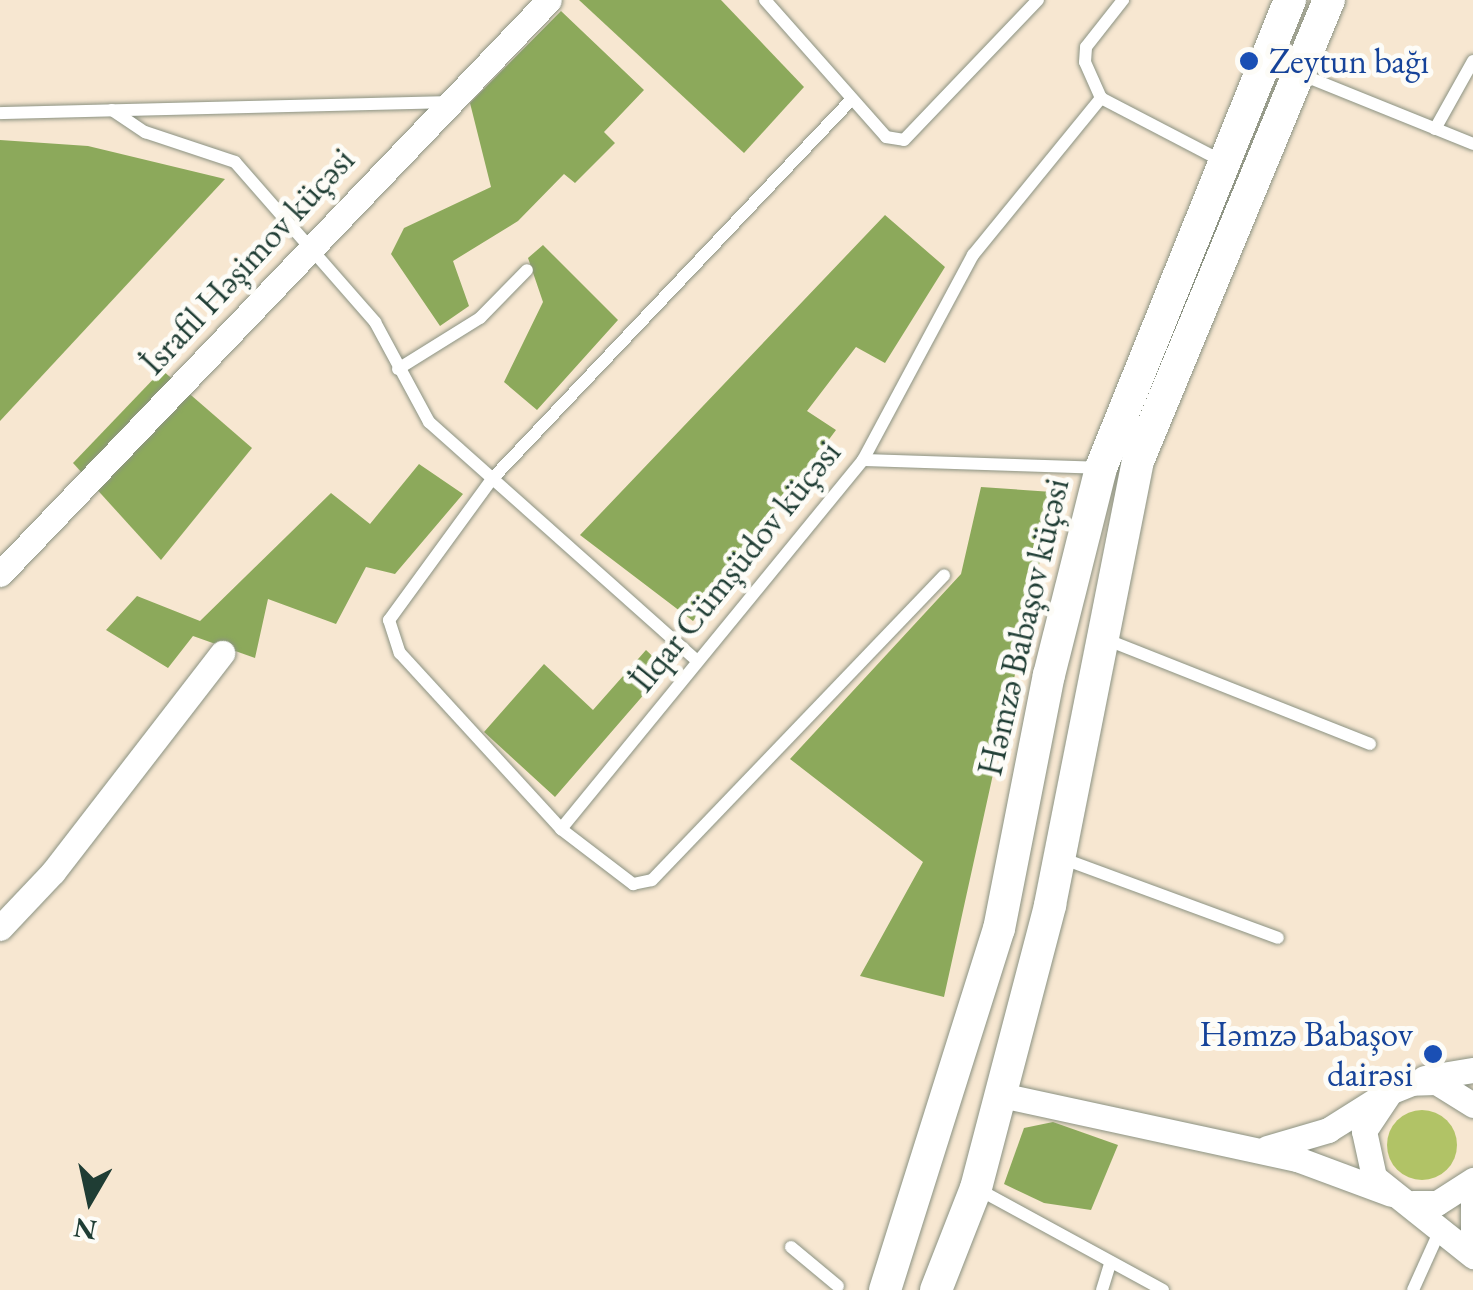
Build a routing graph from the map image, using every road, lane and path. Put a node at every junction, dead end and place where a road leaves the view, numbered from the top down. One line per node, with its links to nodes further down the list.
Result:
1 (548, 0): 11 (street, İsrafil Həşimov küçəsi)
2 (765, 0): 9 (lane)
3 (1038, 0): 9 (lane)
4 (1123, 0): 10 (lane)
5 (1290, 0): 16 (street, Həmzə Babaşov küçəsi)
6 (1329, 0): 8 (street)
7 (1473, 62): 14 (lane)
8 (1300, 74): 14 (lane); 25 (street)
9 (852, 98): 22 (lane)
10 (1101, 98): 16 (lane); 20 (lane, İlqar Cümşüdov küçəsi)
11 (446, 102): 12 (lane); 17 (street, İsrafil Həşimov küçəsi)
12 (112, 110): 13 (lane); 17 (lane)
13 (0, 113)
14 (1436, 129): 15 (lane)
15 (1473, 144)
16 (1222, 161): 21 (street, Həmzə Babaşov küçəsi)
17 (308, 248): 19 (lane); 23 (street, İsrafil Həşimov küçəsi)
18 (527, 270): 19 (lane)
19 (398, 368): 22 (lane)
20 (863, 460): 21 (lane); 27 (lane, İlqar Cümşüdov küçəsi)
21 (1101, 468): 47 (street, Həmzə Babaşov küçəsi)
22 (492, 479): 27 (lane); 29 (lane)
23 (0, 574)
24 (944, 575): 29 (lane)
25 (1105, 639): 28 (lane); 30 (street)
26 (222, 653): 31 (street)
27 (696, 660): 29 (lane, İlqar Cümşüdov küçəsi)
28 (1370, 744)
29 (560, 830)
30 (1060, 858): 32 (lane); 35 (street)
31 (0, 928)
32 (1278, 938)
33 (1473, 1070): 34 (street)
34 (1401, 1087): 36 (street); 37 (street); 40 (street)
35 (1002, 1095): 37 (street); 39 (street)
36 (1473, 1105)
37 (1252, 1149): 40 (street)
38 (1473, 1184): 40 (street); 42 (street)
39 (976, 1188): 45 (lane); 48 (street)
40 (1402, 1199): 41 (street)
41 (1442, 1226): 44 (street); 51 (lane)
42 (1473, 1243)
43 (791, 1247): 46 (lane)
44 (1473, 1256)
45 (1110, 1264): 49 (lane); 50 (lane)
46 (838, 1286)
47 (885, 1290)
48 (936, 1290)
49 (1102, 1290)
50 (1163, 1290)
51 (1414, 1290)

